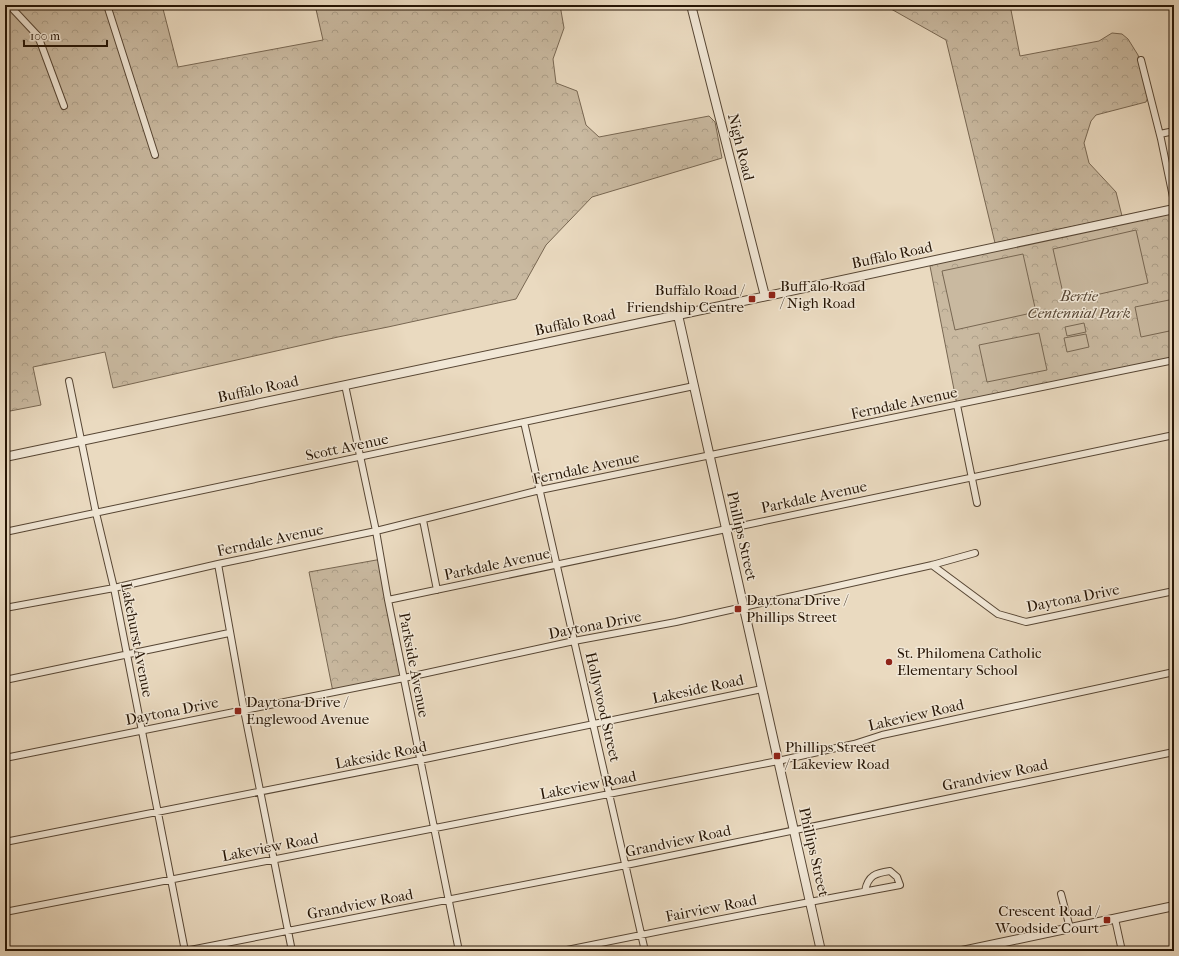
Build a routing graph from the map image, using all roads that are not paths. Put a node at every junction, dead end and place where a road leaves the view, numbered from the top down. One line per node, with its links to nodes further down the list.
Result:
1 (9, 5): 5 (street)
2 (107, 5): 8 (street)
3 (691, 5): 11 (street, Nigh Road)
4 (1141, 60): 7 (street)
5 (64, 106)
6 (1174, 131): 7 (street)
7 (1160, 134): 9 (street)
8 (155, 155)
9 (1174, 202)
10 (1174, 209): 11 (street, Buffalo Road)
11 (765, 296): 12 (street, Buffalo Road)
12 (678, 315): 15 (street, Buffalo Road); 16 (street, Phillips Street)
13 (1174, 360): 17 (street, Ferndale Avenue)
14 (68, 381): 20 (street, Lakehurst Avenue)
15 (345, 385): 20 (street, Buffalo Road); 23 (street, Parkside Avenue)
16 (694, 386): 18 (street, Scott Avenue); 21 (street, Phillips Street)
17 (957, 405): 21 (street, Ferndale Avenue); 24 (street)
18 (524, 422): 23 (street, Scott Avenue); 25 (street, Hollywood Street)
19 (1174, 435): 24 (street, Parkdale Avenue)
20 (81, 441): 22 (street, Buffalo Road); 27 (street, Lakehurst Avenue)
21 (710, 456): 25 (street, Ferndale Avenue); 29 (street, Phillips Street)
22 (5, 457)
23 (360, 457): 27 (street, Scott Avenue); 30 (street, Parkside Avenue)
24 (972, 477): 26 (street); 29 (street, Parkdale Avenue)
25 (540, 490): 28 (street, Ferndale Avenue); 34 (street, Hollywood Street)
26 (977, 504)
27 (96, 513): 31 (street, Scott Avenue); 36 (street, Lakehurst Avenue)
28 (423, 520): 30 (street, Ferndale Avenue); 37 (street)
29 (726, 528): 34 (street, Parkdale Avenue); 41 (street, Phillips Street)
30 (376, 531): 33 (street, Ferndale Avenue); 39 (street, Parkside Avenue)
31 (5, 532)
32 (975, 553): 35 (street)
33 (218, 564): 36 (street, Ferndale Avenue); 42 (street)
34 (556, 565): 37 (street, Parkdale Avenue); 43 (street, Hollywood Street)
35 (932, 565): 38 (street, Daytona Drive); 41 (street, Daytona Drive)
36 (114, 588): 40 (street, Ferndale Avenue); 44 (street, Lakehurst Avenue)
37 (437, 590): 39 (street, Parkdale Avenue)
38 (1174, 591)
39 (388, 600): 46 (street, Parkside Avenue)
40 (5, 608)
41 (744, 608): 43 (street, Daytona Drive); 48 (street, Phillips Street)
42 (229, 633): 44 (street); 49 (street)
43 (574, 641): 46 (street, Daytona Drive); 50 (street, Hollywood Street)
44 (126, 654): 47 (street); 51 (street, Lakehurst Avenue)
45 (1174, 672): 55 (street, Lakeview Road)
46 (404, 678): 49 (street, Daytona Drive); 54 (street, Parkside Avenue)
47 (5, 680)
48 (762, 689): 50 (street, Lakeside Road); 55 (street, Phillips Street)
49 (244, 710): 51 (street, Daytona Drive); 56 (street)
50 (594, 725): 54 (street, Lakeside Road); 57 (street, Hollywood Street)
51 (141, 730): 53 (street, Daytona Drive); 58 (street, Lakehurst Avenue)
52 (1174, 752): 60 (street, Grandview Road)
53 (5, 758)
54 (420, 760): 56 (street, Lakeside Road); 59 (street, Parkside Avenue)
55 (778, 761): 57 (street, Lakeview Road); 60 (street, Phillips Street)
56 (261, 792): 58 (street, Lakeside Road); 62 (street)
57 (609, 794): 59 (street, Lakeview Road); 63 (street, Hollywood Street)
58 (158, 813): 61 (street, Lakeside Road); 64 (street, Lakehurst Avenue)
59 (434, 828): 62 (street, Lakeview Road); 67 (street, Parkside Avenue)
60 (794, 830): 63 (street, Grandview Road); 68 (street, Phillips Street)
61 (5, 842)
62 (274, 860): 64 (street, Lakeview Road); 73 (street)
63 (626, 866): 67 (street, Grandview Road); 74 (street, Hollywood Street)
64 (171, 880): 70 (street, Lakeview Road); 75 (street, Lakehurst Avenue)
65 (865, 891): 65 (street, Fairview Road); 68 (street, Fairview Road)
66 (1061, 894): 72 (street)
67 (448, 900): 73 (street, Grandview Road); 77 (street, Parkside Avenue)
68 (810, 901): 74 (street, Fairview Road); 80 (street, Phillips Street)
69 (1174, 906): 71 (street)
70 (5, 912)
71 (1115, 919): 72 (street); 82 (street)
72 (1070, 928): 81 (street)
73 (288, 931): 75 (street, Grandview Road); 76 (street)
74 (642, 935): 78 (street, Fairview Road); 79 (street, Hollywood Street)
75 (185, 951)
76 (292, 951)
77 (459, 951)
78 (562, 951)
79 (645, 951)
80 (822, 951)
81 (962, 951)
82 (1122, 951)

